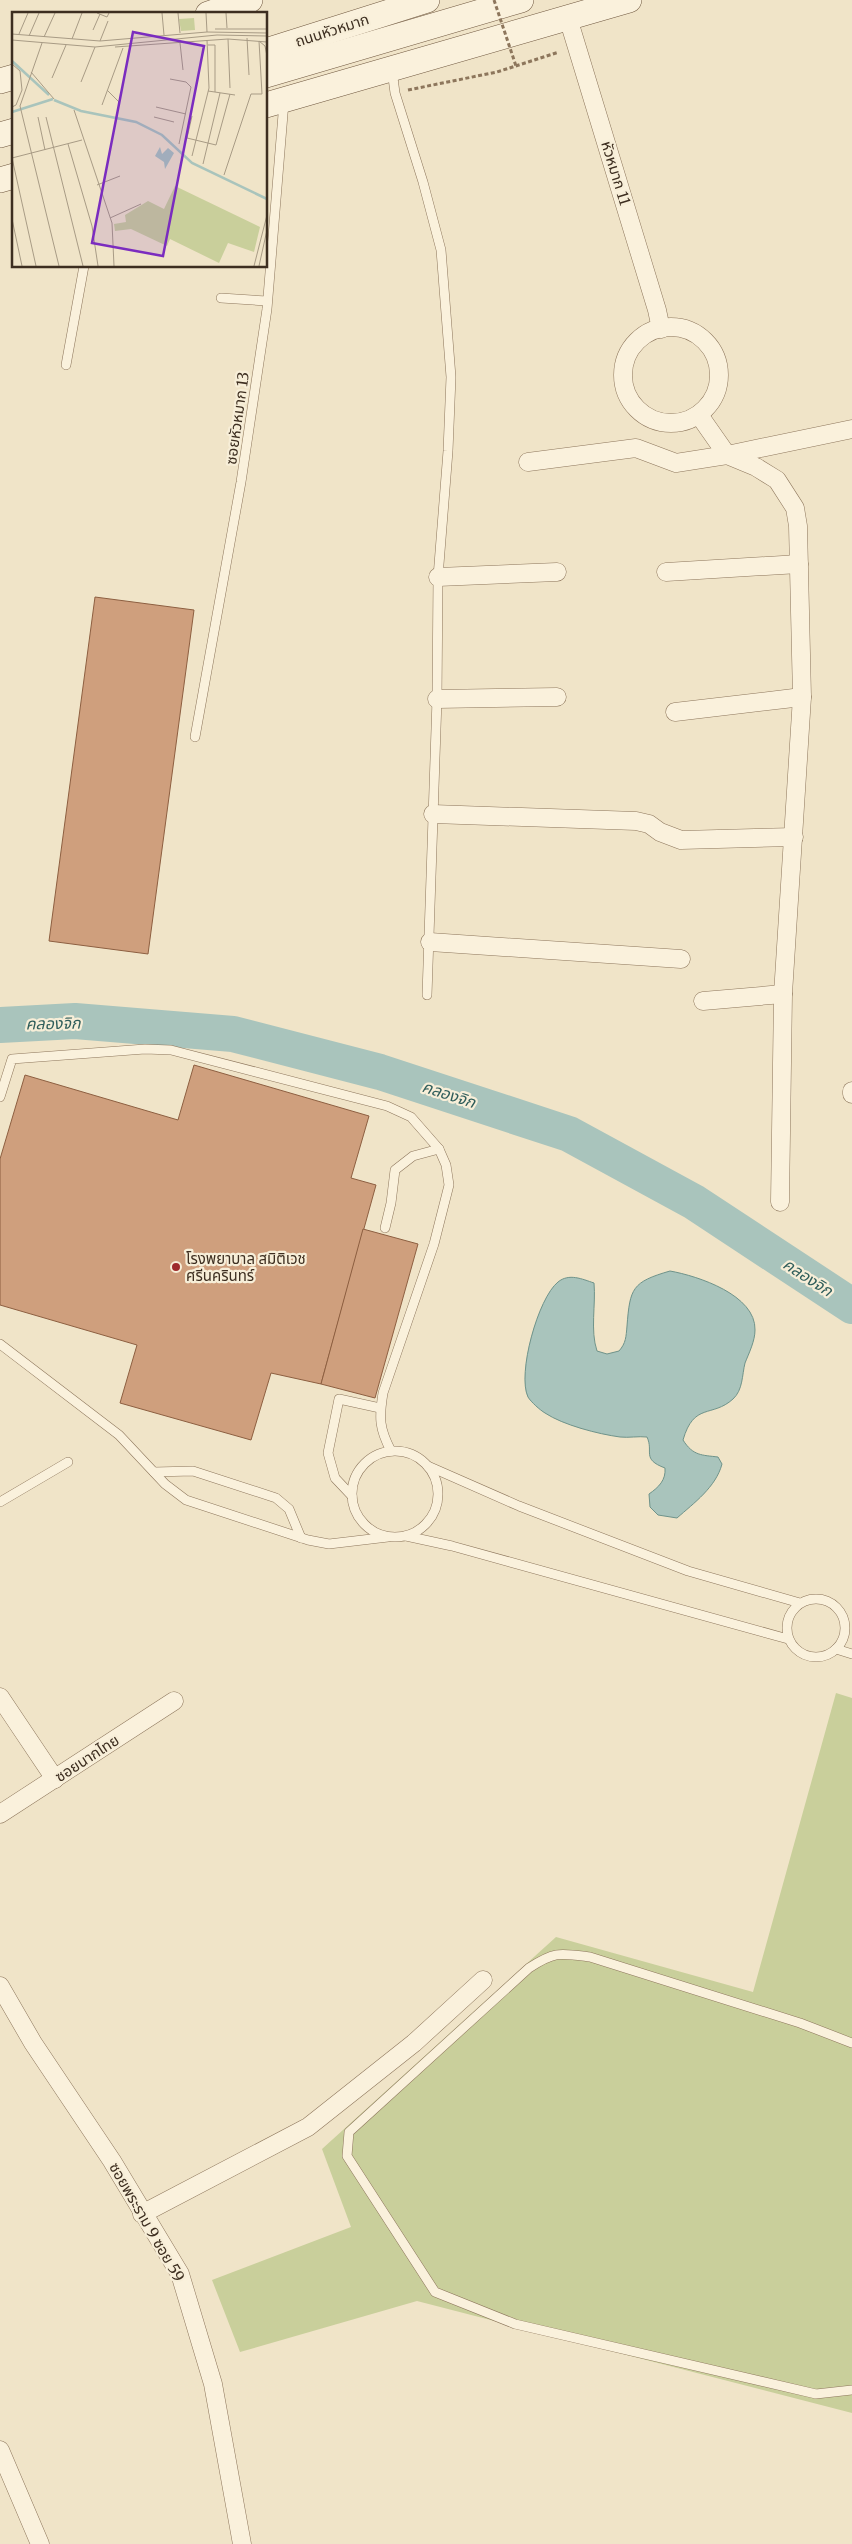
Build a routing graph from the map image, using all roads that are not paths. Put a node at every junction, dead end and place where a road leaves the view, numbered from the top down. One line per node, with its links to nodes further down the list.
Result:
1 (250, 0): 5 (main road)
2 (427, 0): 7 (main road, ถนนหัวหมาก)
3 (521, 0): 9 (main road)
4 (629, 0): 6 (main road)
5 (214, 12)
6 (568, 18): 8 (main road); 16 (street, หัวหมาก 11)
7 (268, 50)
8 (392, 67): 12 (main road); 25 (lane)
9 (268, 74)
10 (12, 77): 11 (main road)
11 (0, 81)
12 (275, 102): 15 (lane, ซอยหัวหมาก 13)
13 (84, 268): 17 (lane)
14 (221, 298): 15 (lane)
15 (267, 302): 30 (lane, ซอยหัวหมาก 13)
16 (661, 329): 18 (street); 18 (street)
17 (66, 365)
18 (699, 415): 20 (street)
19 (852, 429): 20 (street)
20 (727, 455): 21 (street); 22 (street)
21 (528, 462)
22 (799, 564): 24 (street); 27 (street)
23 (557, 572): 25 (street)
24 (666, 572)
25 (438, 577): 28 (lane)
26 (557, 697): 28 (street)
27 (802, 697): 29 (street); 32 (street)
28 (437, 698): 31 (lane)
29 (675, 712)
30 (195, 737)
31 (433, 814): 32 (street); 33 (lane)
32 (794, 836): 35 (street)
33 (430, 942): 34 (street); 36 (lane)
34 (681, 959)
35 (783, 994): 37 (street); 40 (street)
36 (427, 995)
37 (703, 1001)
38 (0, 1097): 39 (lane)
39 (439, 1149): 41 (lane); 43 (lane)
40 (780, 1202)
41 (385, 1228)
42 (0, 1344): 47 (lane)
43 (380, 1408): 44 (lane); 48 (lane)
44 (391, 1451): 46 (lane); 48 (lane)
45 (68, 1462): 49 (lane)
46 (428, 1466): 50 (lane); 53 (lane)
47 (154, 1472): 52 (lane); 52 (lane)
48 (352, 1496): 51 (lane)
49 (0, 1502)
50 (406, 1536): 51 (lane); 55 (lane)
51 (388, 1537): 52 (lane)
52 (301, 1538)
53 (800, 1603): 54 (lane); 55 (lane)
54 (848, 1619): 56 (lane)
55 (788, 1639): 56 (lane)
56 (836, 1649): 57 (lane)
57 (852, 1654)
58 (0, 1697): 60 (street)
59 (174, 1701): 60 (street, ซอยนากไทย)
60 (55, 1779): 61 (street, ซอยนากไทย)
61 (0, 1814)
62 (483, 1980): 65 (street)
63 (0, 1986): 65 (street, ซอยพระราม 9 ซอย 59)
64 (852, 2043): 66 (lane)
65 (142, 2214): 69 (street, ซอยพระราม 9 ซอย 59)
66 (852, 2390)
67 (0, 2450): 68 (street)
68 (40, 2544)
69 (242, 2544)

